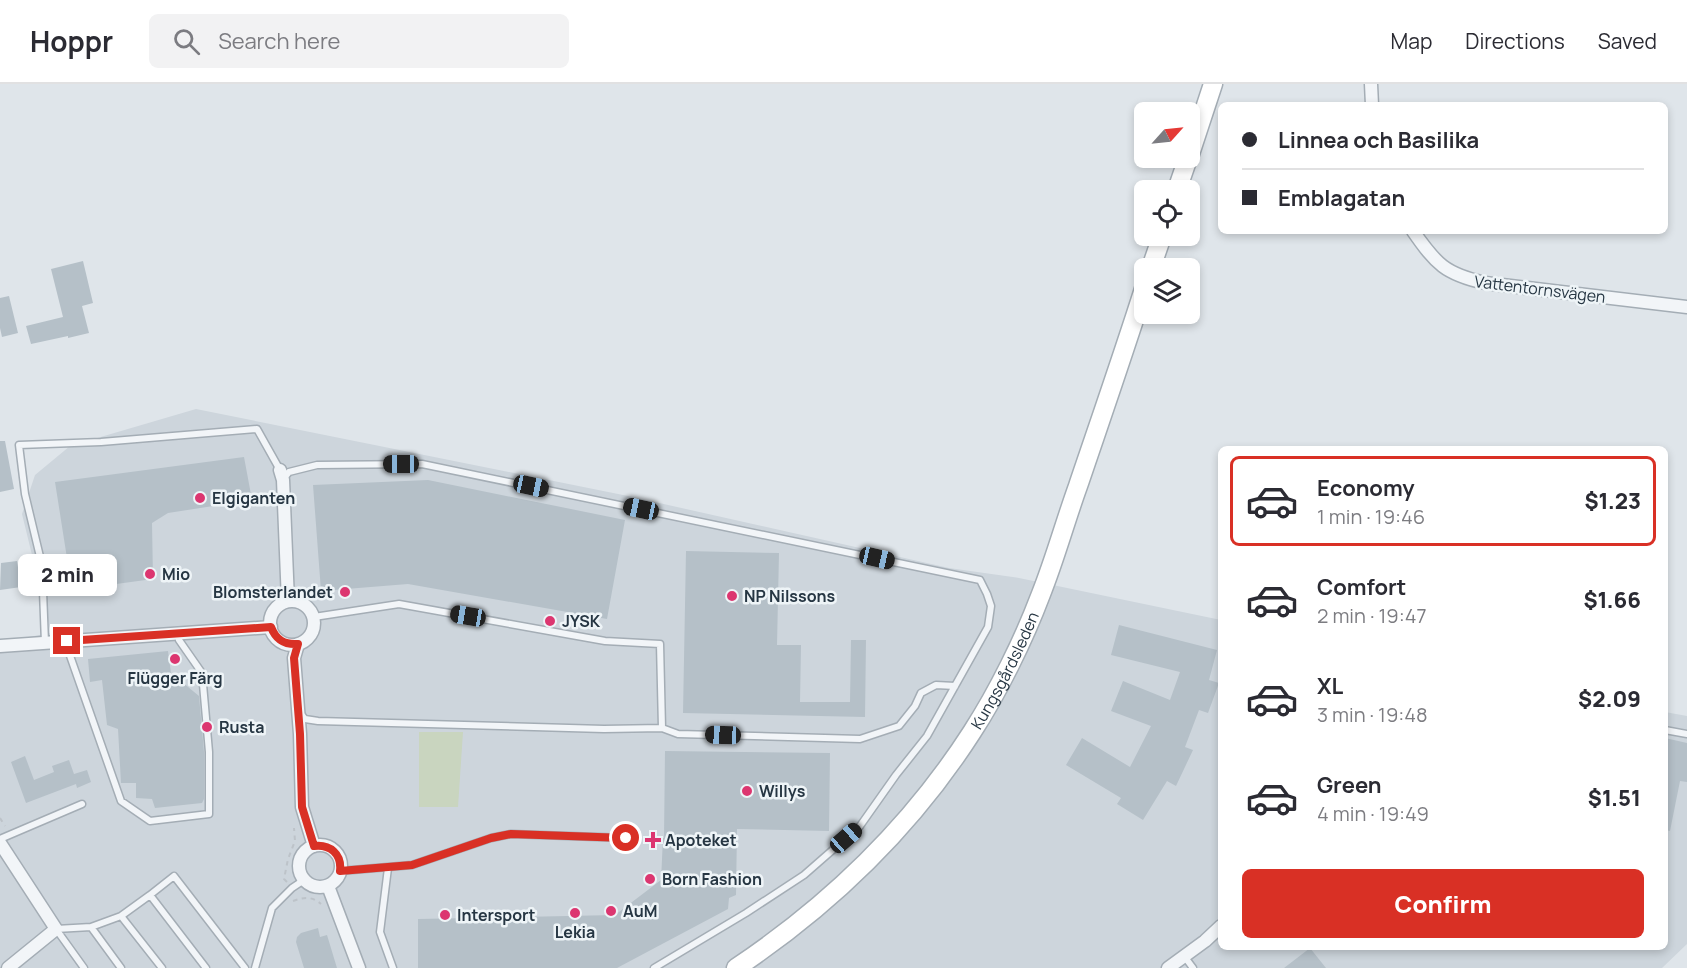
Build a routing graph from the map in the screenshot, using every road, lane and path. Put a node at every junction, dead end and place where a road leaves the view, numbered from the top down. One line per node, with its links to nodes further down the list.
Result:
1 (1213, 84): 4 (main road)
2 (1371, 84): 3 (street)
3 (1372, 102)
4 (1200, 123)
5 (1415, 234): 6 (street, Vattentornsvägen)
6 (1687, 307)
7 (1134, 318): 50 (main road, Kungsgårdsleden)
8 (281, 475): 9 (street); 13 (lane); 17 (lane)
9 (288, 601): 10 (street); 11 (street)
10 (314, 617): 14 (street); 20 (lane)
11 (271, 627): 13 (street); 14 (street)
12 (179, 640): 16 (lane)
13 (45, 643): 15 (street)
14 (298, 644): 18 (street)
15 (0, 646)
16 (68, 650)
17 (955, 686): 20 (lane); 49 (lane)
18 (297, 709): 19 (lane); 22 (street)
19 (318, 721): 20 (lane); 22 (lane)
20 (662, 728)
21 (1668, 731): 23 (lane)
22 (300, 734): 27 (street)
23 (1687, 734)
24 (82, 804): 26 (lane)
25 (626, 838): 28 (lane)
26 (0, 841): 37 (street)
27 (314, 846): 29 (street); 30 (street)
28 (388, 868): 29 (lane); 48 (lane)
29 (340, 871): 31 (street)
30 (304, 880): 31 (street); 33 (lane)
31 (328, 886): 47 (street)
32 (150, 895): 35 (lane); 44 (lane); 45 (lane)
33 (272, 908): 34 (path); 46 (lane)
34 (325, 911)
35 (121, 916): 36 (lane); 43 (lane)
36 (91, 927): 37 (lane); 42 (lane)
37 (56, 929): 40 (street); 41 (lane)
38 (1218, 929): 39 (street)
39 (1184, 956): 51 (street); 52 (lane)
40 (8, 968)
41 (84, 968)
42 (121, 968)
43 (162, 968)
44 (206, 968)
45 (245, 968)
46 (255, 968)
47 (359, 968)
48 (393, 968)
49 (654, 968)
50 (736, 968)
51 (1168, 968)
52 (1193, 968)

